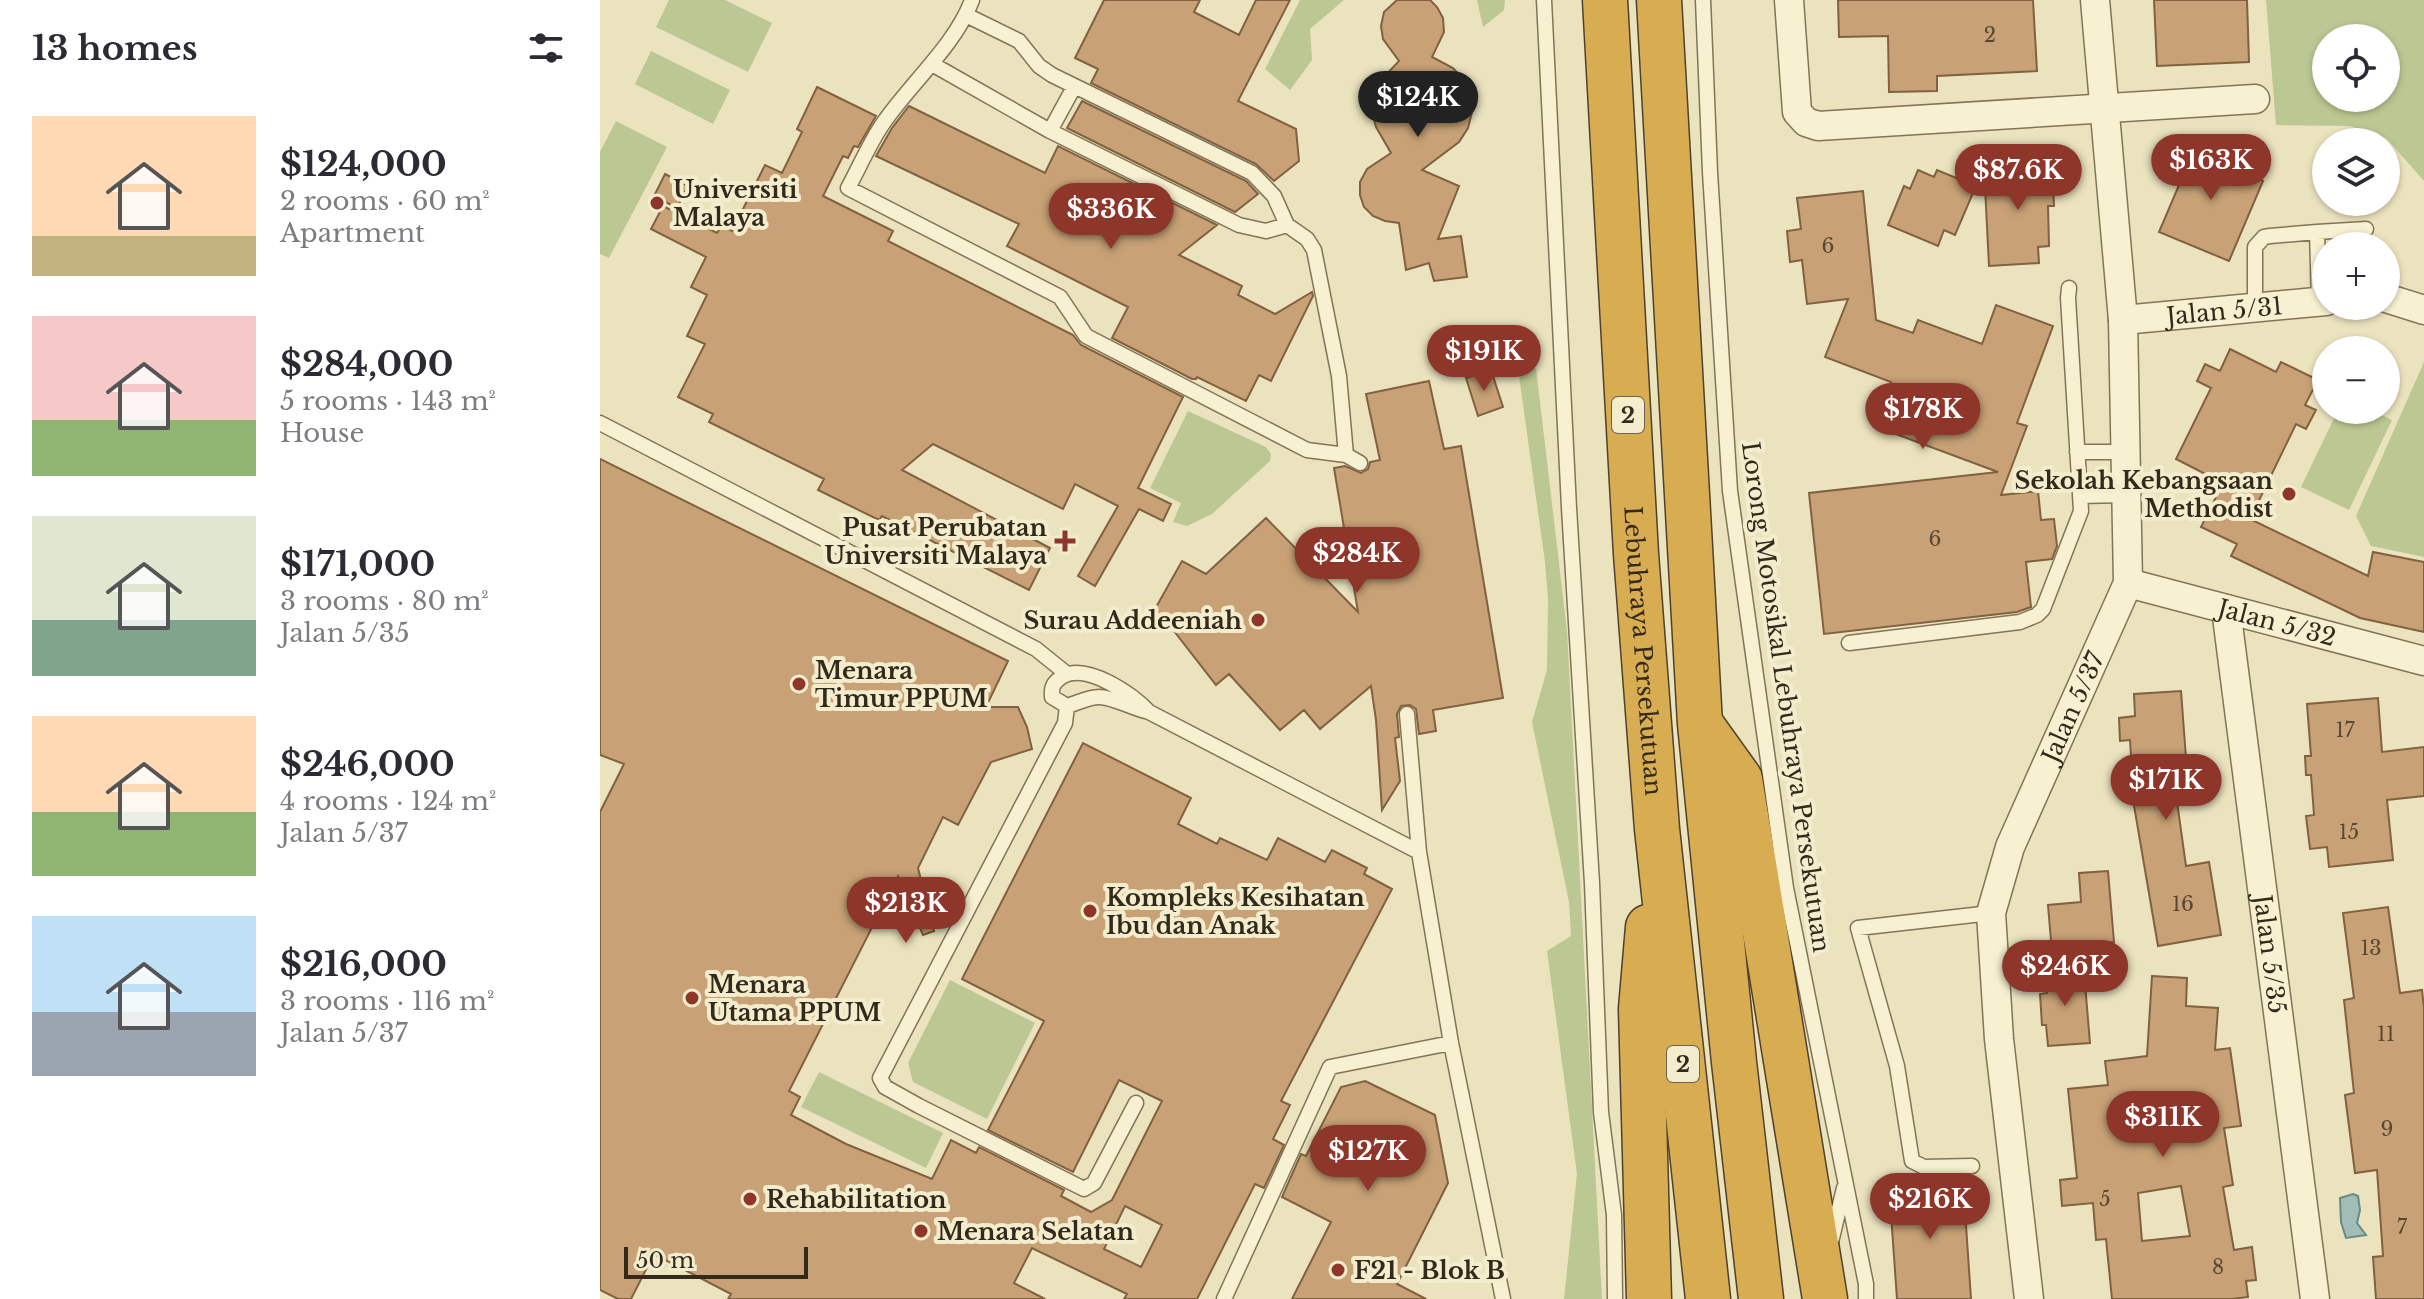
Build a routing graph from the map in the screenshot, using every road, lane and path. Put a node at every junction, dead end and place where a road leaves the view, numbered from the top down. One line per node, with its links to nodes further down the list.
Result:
1 (972, 0): 8 (lane)
2 (1544, 0): 47 (lane)
3 (1605, 0): 40 (highway, Lebuhraya Persekutuan / 2)
4 (1659, 0): 39 (highway, 2)
5 (1703, 0): 46 (lane, Lorong Motosikal Lebuhraya Persekutuan)
6 (1789, 0): 12 (street)
7 (2095, 0): 12 (street, Jalan 5/37)
8 (966, 15): 9 (lane); 10 (lane)
9 (932, 64): 13 (lane); 27 (lane)
10 (1074, 87): 13 (lane); 14 (lane)
11 (2255, 99): 12 (street)
12 (2104, 109): 23 (street, Jalan 5/37)
13 (1050, 131): 14 (lane)
14 (1287, 225): 27 (lane)
15 (2366, 229): 17 (lane)
16 (2312, 232): 21 (lane)
17 (2317, 232)
18 (2069, 288): 25 (lane)
19 (2312, 302): 21 (street, Jalan 5/31)
20 (2400, 302): 22 (street)
21 (2255, 308): 23 (street, Jalan 5/31)
22 (2424, 310)
23 (2123, 320): 26 (street, Jalan 5/37)
24 (600, 423): 35 (lane)
25 (2077, 452): 26 (lane); 30 (lane)
26 (2125, 452): 29 (street, Jalan 5/37)
27 (1346, 455): 28 (lane)
28 (1360, 463)
29 (2126, 495): 30 (lane); 31 (street, Jalan 5/37)
30 (2080, 496): 33 (lane)
31 (2128, 583): 32 (street, Jalan 5/32); 42 (street, Jalan 5/37)
32 (2226, 609): 34 (street, Jalan 5/32); 57 (street, Jalan 5/35)
33 (1849, 643)
34 (2424, 661)
35 (1067, 674): 36 (lane); 37 (lane)
36 (1067, 706): 37 (lane); 44 (lane)
37 (1149, 712): 41 (lane)
38 (1407, 714): 41 (lane)
39 (1700, 724): 48 (highway); 54 (highway, 2)
40 (1657, 829): 49 (highway); 53 (highway, Lebuhraya Persekutuan / 2)
41 (1419, 852): 43 (lane)
42 (1991, 913): 45 (lane); 56 (street, Jalan 5/37)
43 (1451, 1043): 50 (lane); 51 (lane)
44 (1136, 1103)
45 (1972, 1166)
46 (1845, 1184): 48 (lane); 55 (lane, Lorong Motosikal Lebuhraya Persekutuan)
47 (1614, 1234): 49 (lane); 52 (lane)
48 (1824, 1288)
49 (1637, 1289)
50 (1224, 1299)
51 (1503, 1299)
52 (1615, 1299)
53 (1708, 1299)
54 (1761, 1299)
55 (1866, 1299)
56 (2029, 1299)
57 (2315, 1299)

